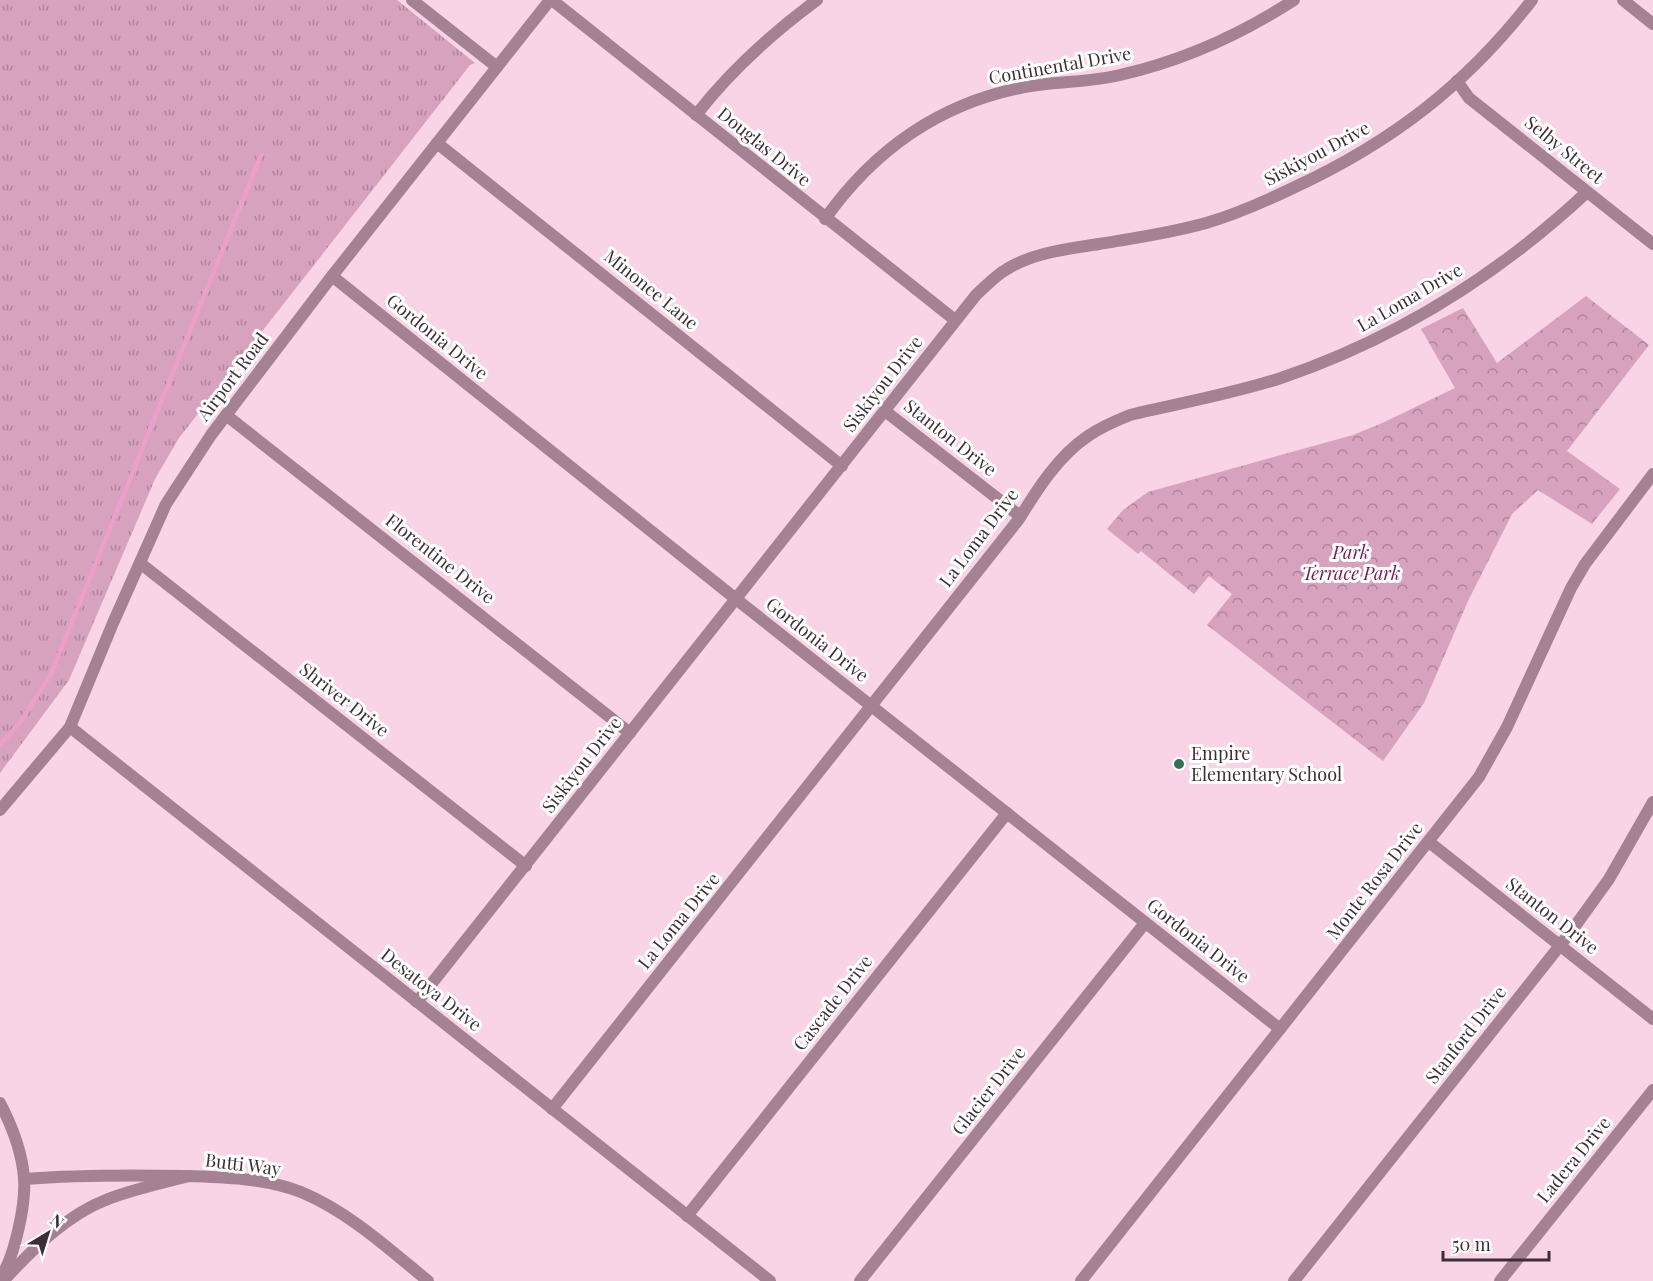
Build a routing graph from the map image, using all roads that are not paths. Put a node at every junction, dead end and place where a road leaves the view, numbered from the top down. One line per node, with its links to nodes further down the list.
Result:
1 (412, 0): 8 (street)
2 (551, 0): 8 (street, Airport Road); 10 (street, Douglas Drive)
3 (817, 0): 10 (street)
4 (1294, 0): 13 (street, Continental Drive)
5 (1532, 0): 9 (street, Siskiyou Drive)
6 (1623, 0): 7 (street)
7 (1653, 24)
8 (498, 67): 11 (street, Airport Road)
9 (1457, 81): 12 (street, Selby Street); 16 (street, Siskiyou Drive)
10 (696, 115): 13 (street, Douglas Drive)
11 (437, 143): 15 (street, Airport Road); 19 (street, Minonee Lane)
12 (1587, 192): 14 (street, Selby Street); 21 (street, La Loma Drive)
13 (825, 219): 16 (street, Douglas Drive)
14 (1653, 244)
15 (332, 276): 18 (street, Airport Road); 23 (street, Gordonia Drive)
16 (956, 320): 17 (street, Siskiyou Drive)
17 (885, 411): 19 (street, Siskiyou Drive); 21 (street, Stanton Drive)
18 (226, 415): 22 (street, Airport Road); 26 (street, Florentine Drive)
19 (842, 466): 23 (street, Siskiyou Drive)
20 (1653, 474): 30 (street, Monte Rosa Drive)
21 (1020, 516): 24 (street, La Loma Drive)
22 (140, 562): 25 (street, Airport Road); 31 (street, Shriver Drive)
23 (736, 599): 24 (street, Gordonia Drive); 26 (street, Siskiyou Drive)
24 (871, 706): 29 (street, Gordonia Drive); 39 (street, La Loma Drive)
25 (70, 727): 28 (street, Airport Road); 34 (street, Desatoya Drive)
26 (630, 733): 31 (street, Siskiyou Drive)
27 (1653, 802): 33 (street, Stanford Drive)
28 (0, 810)
29 (1007, 813): 32 (street, Gordonia Drive); 42 (street, Cascade Drive)
30 (1429, 842): 33 (street, Stanton Drive); 36 (street, Monte Rosa Drive)
31 (525, 866): 34 (street, Siskiyou Drive)
32 (1145, 923): 36 (street, Gordonia Drive); 46 (street, Glacier Drive)
33 (1560, 946): 35 (street, Stanton Drive); 48 (street, Stanford Drive)
34 (417, 1002): 39 (street, Desatoya Drive)
35 (1653, 1019)
36 (1280, 1029): 47 (street, Monte Rosa Drive)
37 (1653, 1090): 49 (street, Ladera Drive)
38 (0, 1103): 41 (street)
39 (552, 1109): 42 (street, Desatoya Drive)
40 (189, 1176): 41 (street, Butti Way); 43 (street); 44 (street, Butti Way)
41 (24, 1179): 43 (street)
42 (687, 1216): 45 (street, Desatoya Drive)
43 (1, 1279)
44 (428, 1281)
45 (770, 1281)
46 (860, 1281)
47 (1081, 1281)
48 (1294, 1281)
49 (1500, 1281)

